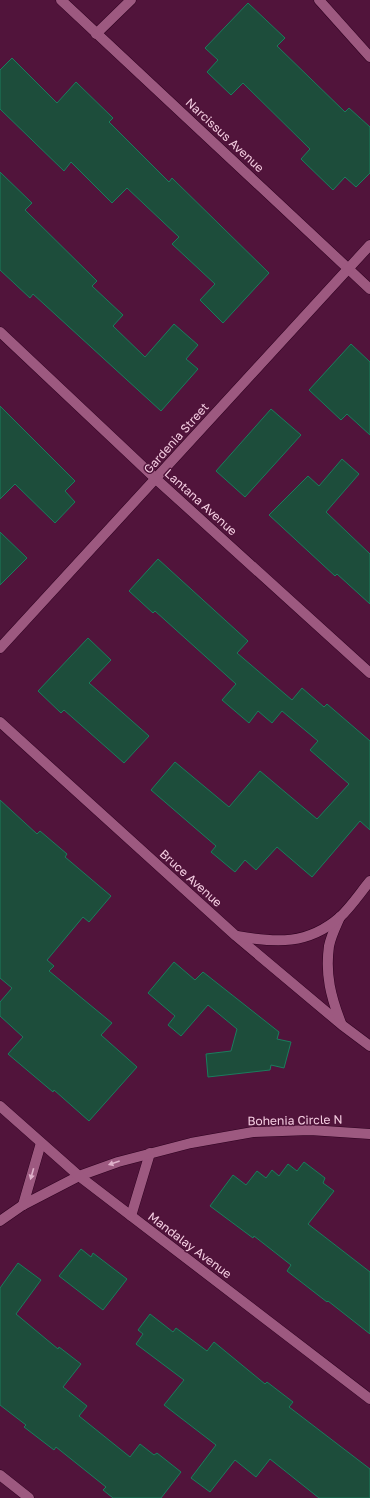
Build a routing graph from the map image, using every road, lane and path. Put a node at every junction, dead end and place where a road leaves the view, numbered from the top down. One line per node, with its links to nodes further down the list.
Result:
1 (61, 0): 4 (street, Narcissus Avenue)
2 (130, 0): 4 (street)
3 (320, 0): 5 (street)
4 (96, 34): 7 (street, Narcissus Avenue)
5 (370, 57)
6 (370, 245): 7 (street, Gardenia Street)
7 (348, 269): 8 (street, Narcissus Avenue); 10 (street, Gardenia Street)
8 (370, 289)
9 (0, 332): 10 (street, Lantana Avenue)
10 (156, 479): 11 (street, Gardenia Street); 12 (street, Lantana Avenue)
11 (0, 648)
12 (370, 673)
13 (0, 722): 16 (street, Bruce Avenue)
14 (370, 881): 15 (street)
15 (340, 917): 16 (street); 17 (street)
16 (236, 936): 17 (street, Bruce Avenue)
17 (342, 1025): 18 (street, Bruce Avenue)
18 (370, 1046)
19 (0, 1106): 21 (street, Mandalay Avenue)
20 (367, 1132): 22 (street, Bohenia Circle N)
21 (41, 1144): 23 (street, Mandalay Avenue); 24 (street, one-way to 24)
22 (150, 1153): 23 (street, Bohenia Circle N, one-way to 23); 25 (street)
23 (79, 1176): 24 (street, Bohenia Circle N); 25 (street, Mandalay Avenue)
24 (23, 1205): 26 (street)
25 (131, 1216): 27 (street, Mandalay Avenue)
26 (0, 1221)
27 (370, 1399)
28 (0, 1475): 29 (street)
29 (29, 1498)

